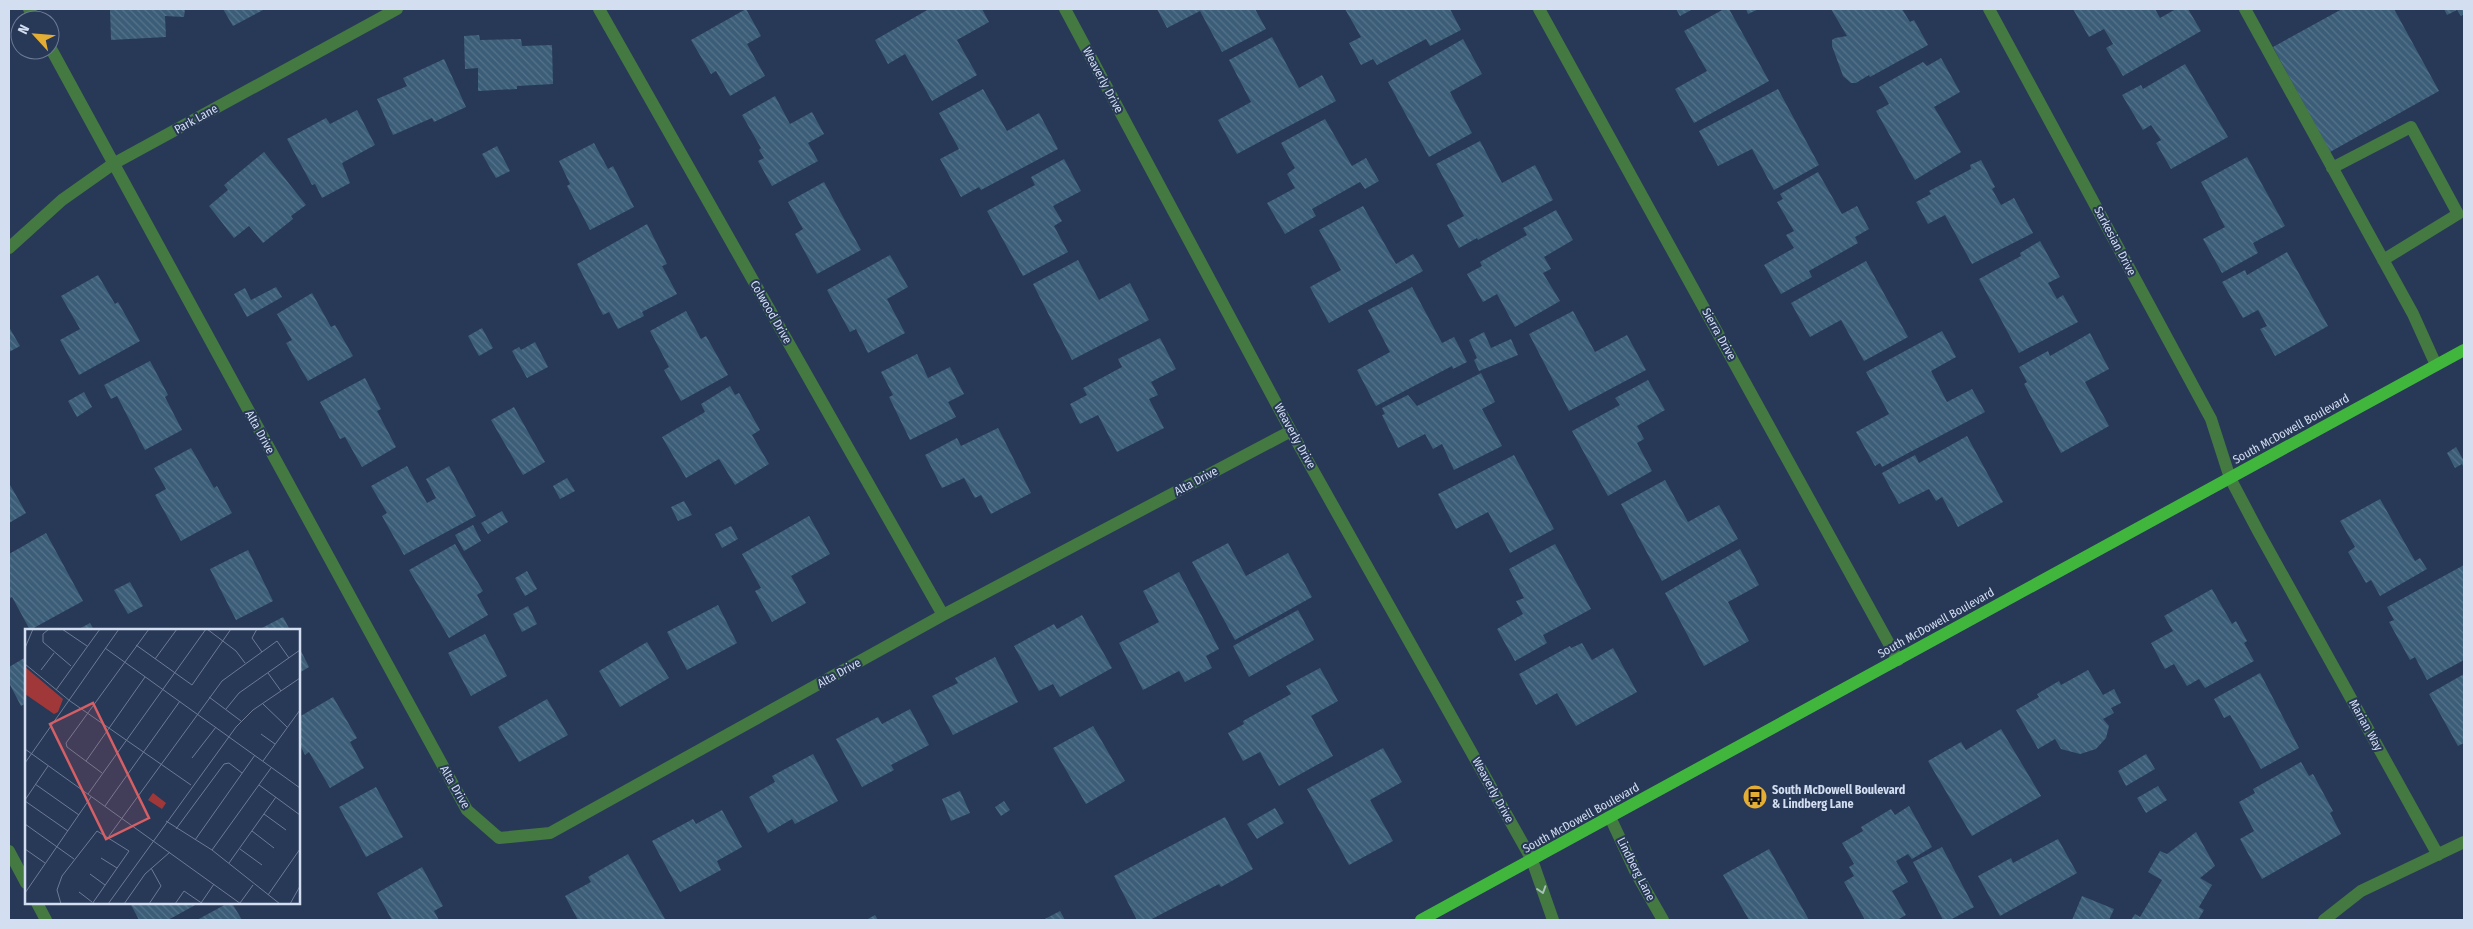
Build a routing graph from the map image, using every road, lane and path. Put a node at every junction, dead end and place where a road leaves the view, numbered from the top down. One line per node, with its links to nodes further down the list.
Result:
1 (397, 9): 8 (street, Park Lane)
2 (599, 9): 16 (street, Colwood Drive)
3 (1065, 9): 14 (street, Weaverly Drive)
4 (1539, 9): 17 (street, Sierra Drive)
5 (1989, 9): 15 (street, Sarkesian Drive)
6 (2245, 9): 9 (street)
7 (57, 60): 8 (street, Alta Drive)
8 (113, 164): 10 (street, Park Lane); 16 (street, Alta Drive)
9 (2332, 168): 11 (street); 11 (street)
10 (9, 248)
11 (2383, 260): 13 (street)
12 (2464, 350): 13 (main road, South McDowell Boulevard)
13 (2436, 365): 15 (main road, South McDowell Boulevard)
14 (1291, 431): 16 (street, Alta Drive); 22 (street, Weaverly Drive)
15 (2230, 478): 17 (main road, South McDowell Boulevard); 21 (street, Marian Way)
16 (943, 615)
17 (1898, 660): 18 (main road, South McDowell Boulevard)
18 (1610, 817): 22 (main road, South McDowell Boulevard); 28 (street, Lindberg Lane)
19 (2464, 842): 21 (street)
20 (9, 851): 23 (street)
21 (2438, 855): 29 (street)
22 (1532, 860): 26 (main road, South McDowell Boulevard); 27 (street, Weaverly Drive, one-way to 27)
23 (25, 881)
24 (38, 904): 25 (street)
25 (46, 920)
26 (1421, 920)
27 (1553, 920)
28 (1663, 920)
29 (2324, 920)

